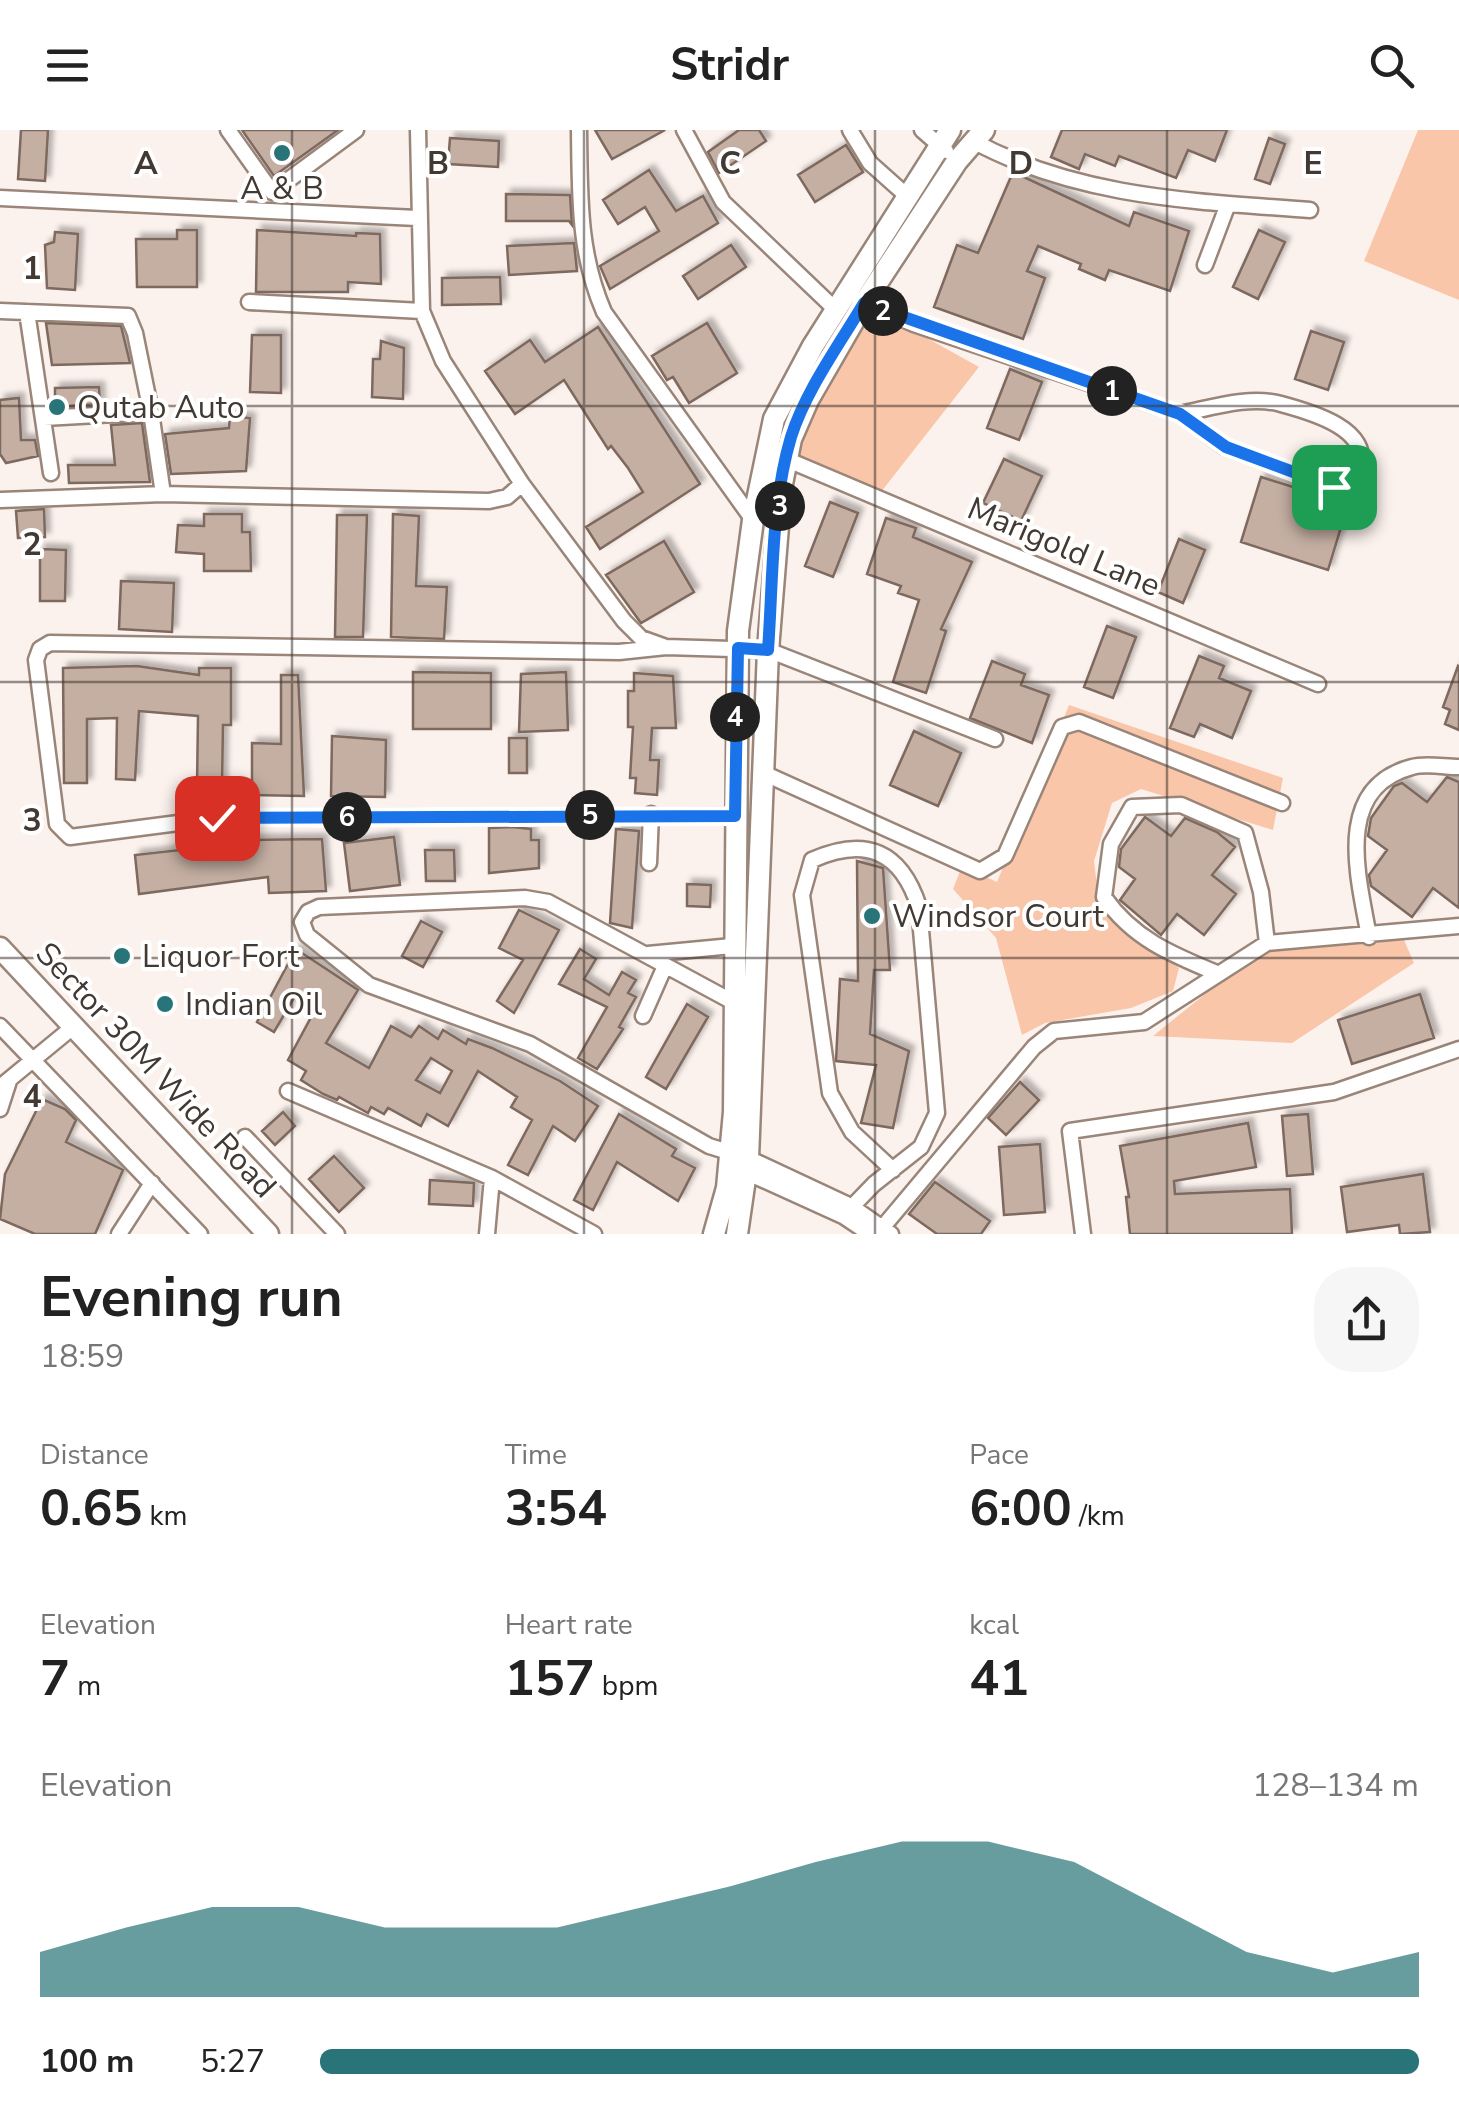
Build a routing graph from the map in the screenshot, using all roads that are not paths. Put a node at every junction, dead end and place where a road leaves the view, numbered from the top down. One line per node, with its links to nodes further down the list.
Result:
1 (228, 130): 2 (street)
2 (356, 130)
3 (418, 130): 14 (street)
4 (580, 130): 29 (street)
5 (684, 130): 17 (street)
6 (850, 130): 10 (street)
7 (922, 130): 8 (street)
8 (944, 135): 9 (street); 10 (street)
9 (970, 146): 12 (street); 17 (street)
10 (906, 196): 17 (street)
11 (0, 198): 14 (street)
12 (1228, 204): 13 (street); 15 (street)
13 (1310, 210)
14 (417, 218): 19 (street)
15 (1204, 265)
16 (248, 302): 19 (street)
17 (849, 302): 22 (street); 24 (street); 29 (street)
18 (0, 310): 20 (street)
19 (422, 311): 26 (street)
20 (27, 312): 21 (street); 23 (street)
21 (151, 412): 23 (street); 27 (street)
22 (1180, 414): 22 (street)
23 (44, 418): 25 (street)
24 (788, 460): 32 (street); 33 (street, Marigold Lane)
25 (51, 473)
26 (522, 484): 27 (street); 30 (street)
27 (162, 494): 28 (street)
28 (2, 500)
29 (754, 520): 31 (street)
30 (666, 646): 31 (street); 38 (street)
31 (738, 648): 32 (street); 39 (street)
32 (768, 650): 34 (street); 36 (street)
33 (1318, 684)
34 (995, 739)
35 (1459, 767): 42 (street)
36 (761, 772): 37 (street); 59 (street)
37 (1282, 803)
38 (651, 814): 39 (street); 40 (street)
39 (735, 816): 44 (street)
40 (649, 863)
41 (1459, 926): 42 (street)
42 (1369, 937): 43 (street)
43 (1267, 943): 48 (street); 48 (street)
44 (732, 946): 46 (street); 49 (street)
45 (0, 948): 52 (street, Sector 30M Wide Road)
46 (647, 954): 47 (street); 59 (street)
47 (666, 966): 49 (street); 50 (street)
48 (1219, 974): 64 (street)
49 (734, 1002): 59 (street)
50 (642, 1016)
51 (0, 1026): 54 (street)
52 (73, 1027): 54 (street); 67 (street, Sector 30M Wide Road)
53 (1459, 1048): 73 (street)
54 (30, 1062): 55 (street); 62 (street)
55 (5, 1082): 57 (street)
56 (288, 1090): 61 (street)
57 (0, 1108)
58 (245, 1138): 68 (street)
59 (736, 1160): 63 (street); 71 (street); 72 (street)
60 (888, 1175): 60 (street); 63 (street)
61 (492, 1178): 69 (street); 70 (street)
62 (152, 1183): 65 (street); 66 (street)
63 (851, 1214): 64 (street)
64 (880, 1232)
65 (120, 1234)
66 (200, 1234)
67 (268, 1234)
68 (337, 1234)
69 (487, 1234)
70 (594, 1234)
71 (714, 1234)
72 (737, 1234)
73 (1083, 1234)

